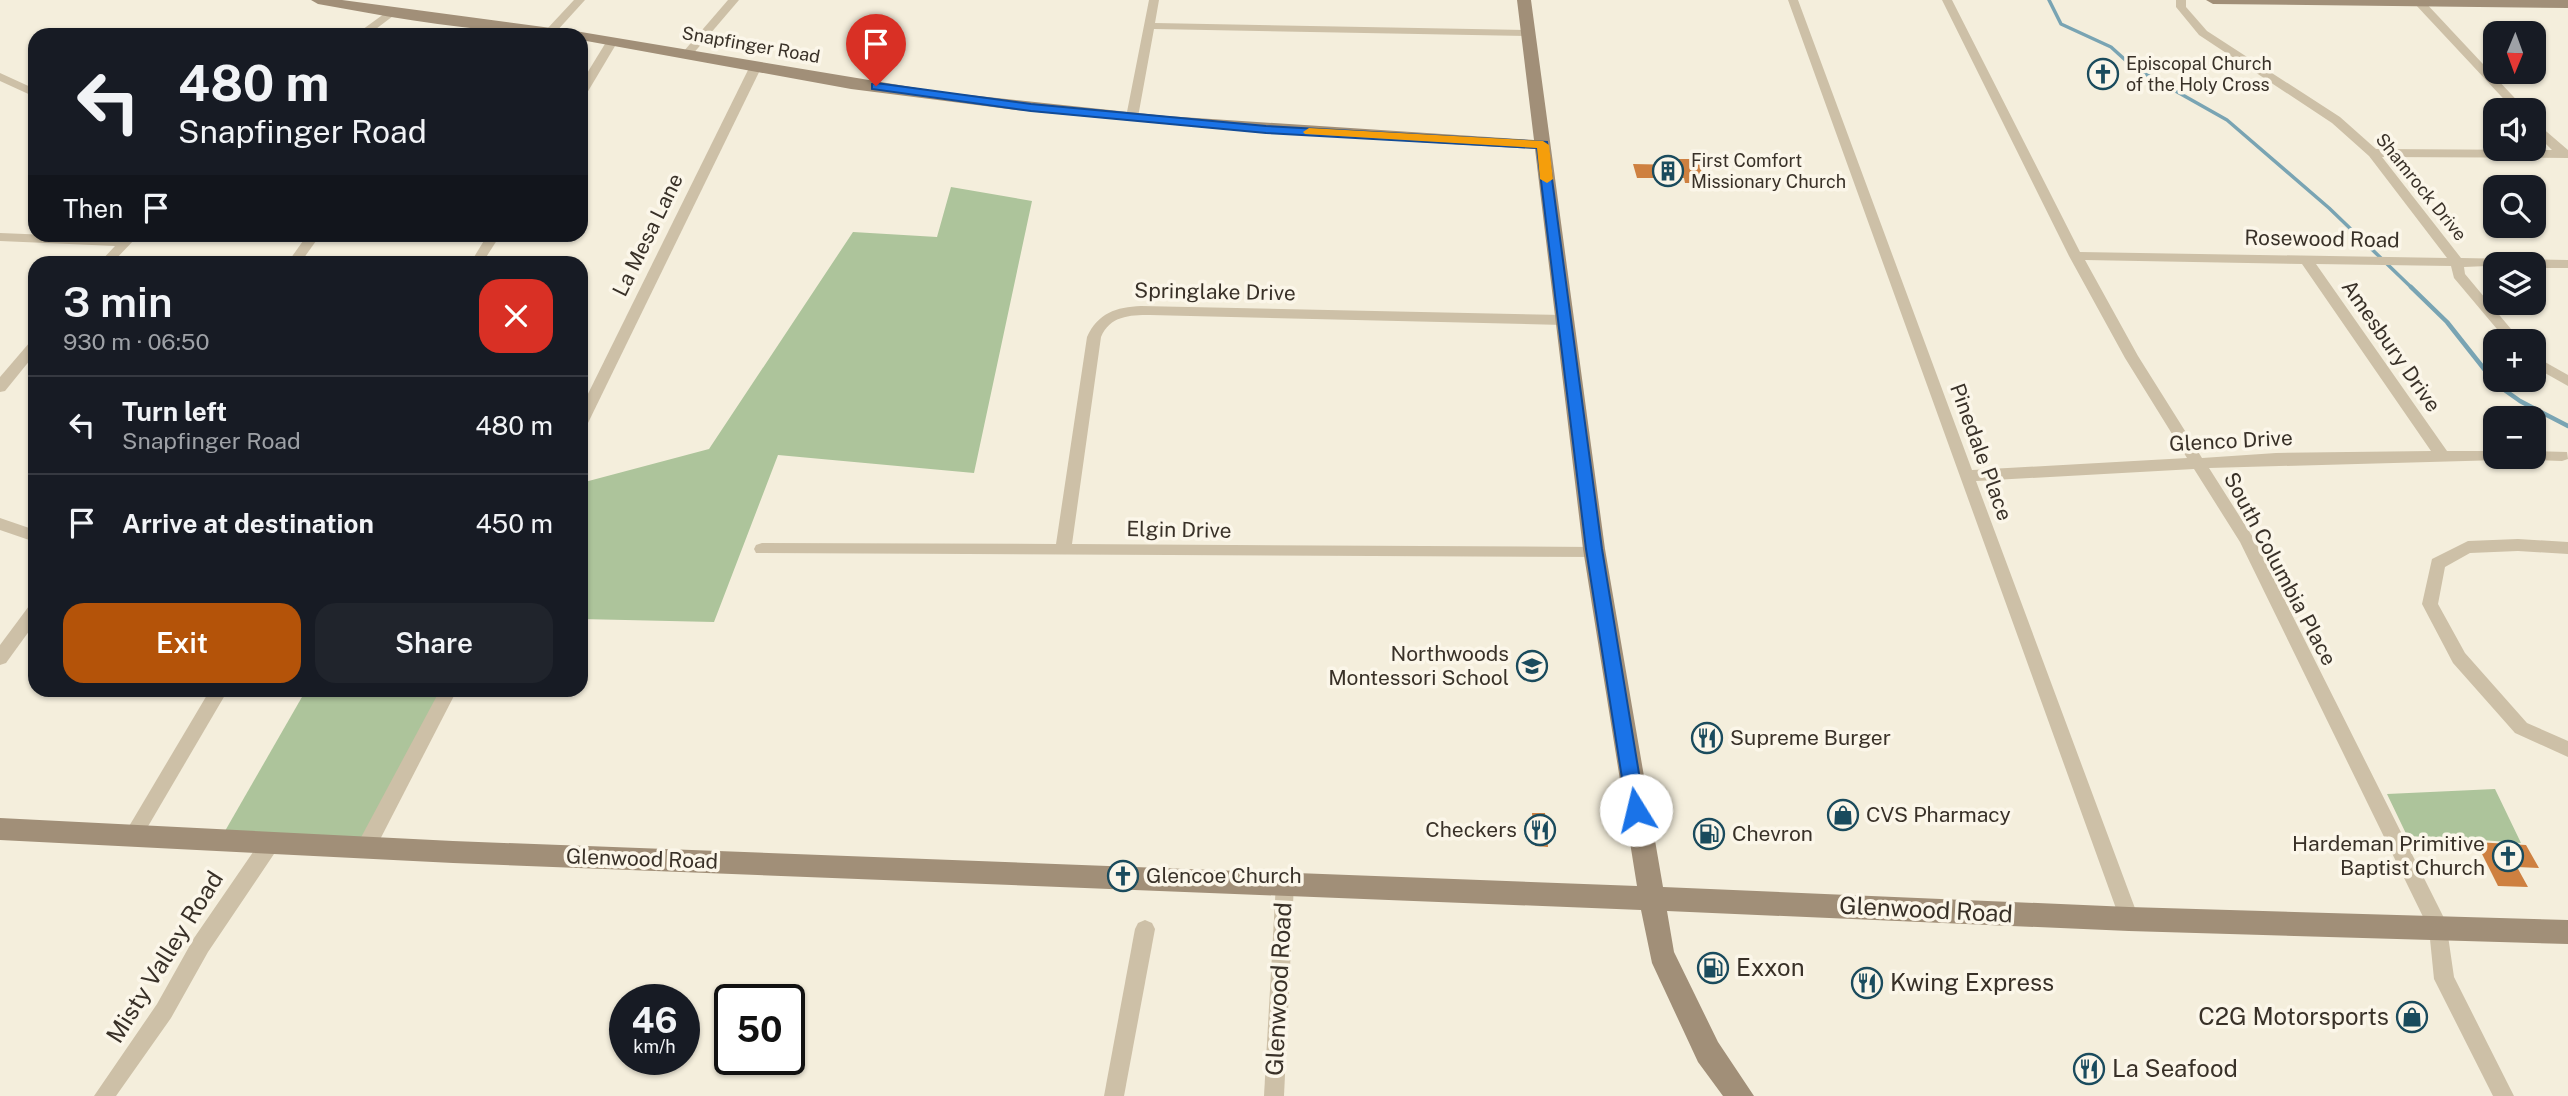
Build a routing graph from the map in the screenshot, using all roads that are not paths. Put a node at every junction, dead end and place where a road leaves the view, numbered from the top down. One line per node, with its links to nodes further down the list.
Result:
1 (318, 0): 12 (main road)
2 (580, 0): 18 (street)
3 (734, 0): 22 (street)
4 (1154, 0): 14 (street)
5 (1524, 0): 19 (main road)
6 (1793, 0): 53 (street, Pinedale Place)
7 (1947, 0): 37 (street, South Columbia Place)
8 (2181, 0): 31 (street, Shamrock Drive)
9 (2213, 0): 10 (main road)
10 (2419, 2): 11 (main road); 27 (street)
11 (2568, 4)
12 (392, 13): 13 (main road); 15 (street)
13 (489, 24): 16 (street); 17 (main road)
14 (1149, 26): 19 (street); 28 (street)
15 (371, 28)
16 (484, 28)
17 (524, 28)
18 (554, 28)
19 (1529, 33): 30 (main road)
20 (588, 37): 21 (main road, Snapfinger Road)
21 (611, 41): 22 (main road, Snapfinger Road); 25 (street)
22 (688, 53): 23 (main road, Snapfinger Road)
23 (756, 66): 28 (main road, Snapfinger Road); 47 (street, La Mesa Lane)
24 (0, 76): 26 (street)
25 (588, 81)
26 (28, 90)
27 (2510, 98)
28 (1132, 117): 30 (main road, Snapfinger Road)
29 (2546, 136): 32 (street)
30 (1543, 145): 41 (main road)
31 (2373, 153): 32 (street); 39 (street, Shamrock Drive)
32 (2565, 154)
33 (0, 237): 34 (street)
34 (28, 237)
35 (125, 242): 36 (street)
36 (112, 256)
37 (2076, 256): 38 (street, Rosewood Road); 52 (street, South Columbia Place)
38 (2306, 260): 39 (street, Rosewood Road); 48 (street, Amesbury Drive)
39 (2457, 262): 40 (street, Rosewood Road); 42 (street, Shamrock Drive)
40 (2568, 264)
41 (1563, 320): 58 (street, Springlake Drive); 59 (main road)
42 (2504, 329)
43 (28, 353): 46 (street)
44 (2546, 368): 45 (street)
45 (2568, 381)
46 (0, 387)
47 (588, 409)
48 (2442, 456): 49 (street, Glenco Drive); 52 (street, Glenco Drive)
49 (2483, 456)
50 (2546, 456): 51 (street)
51 (2562, 456)
52 (2200, 463): 53 (street, Glenco Drive); 72 (street, South Columbia Place)
53 (1968, 476): 71 (street, Pinedale Place)
54 (0, 524): 55 (street)
55 (28, 534)
56 (2568, 548): 64 (street)
57 (762, 549): 58 (street, Elgin Drive)
58 (1063, 549): 59 (street, Elgin Drive)
59 (1595, 553): 70 (main road)
60 (28, 620): 61 (street)
61 (0, 658)
62 (215, 697): 66 (street)
63 (444, 697): 68 (street)
64 (2568, 749)
65 (0, 829): 66 (main road, Glenwood Road)
66 (134, 834): 67 (main road, Glenwood Road)
67 (269, 845): 68 (main road, Glenwood Road); 75 (street, Misty Valley Road)
68 (365, 849): 69 (main road, Glenwood Road)
69 (1285, 883): 70 (main road, Glenwood Road); 77 (street, Glenwood Road)
70 (1652, 898): 71 (main road, Glenwood Road); 78 (main road)
71 (2129, 919): 72 (main road, Glenwood Road)
72 (2439, 928): 74 (main road, Glenwood Road); 79 (street, South Columbia Place)
73 (1145, 929): 76 (street)
74 (2568, 932)
75 (104, 1096)
76 (1114, 1096)
77 (1274, 1096)
78 (1740, 1096)
79 (2504, 1096)

